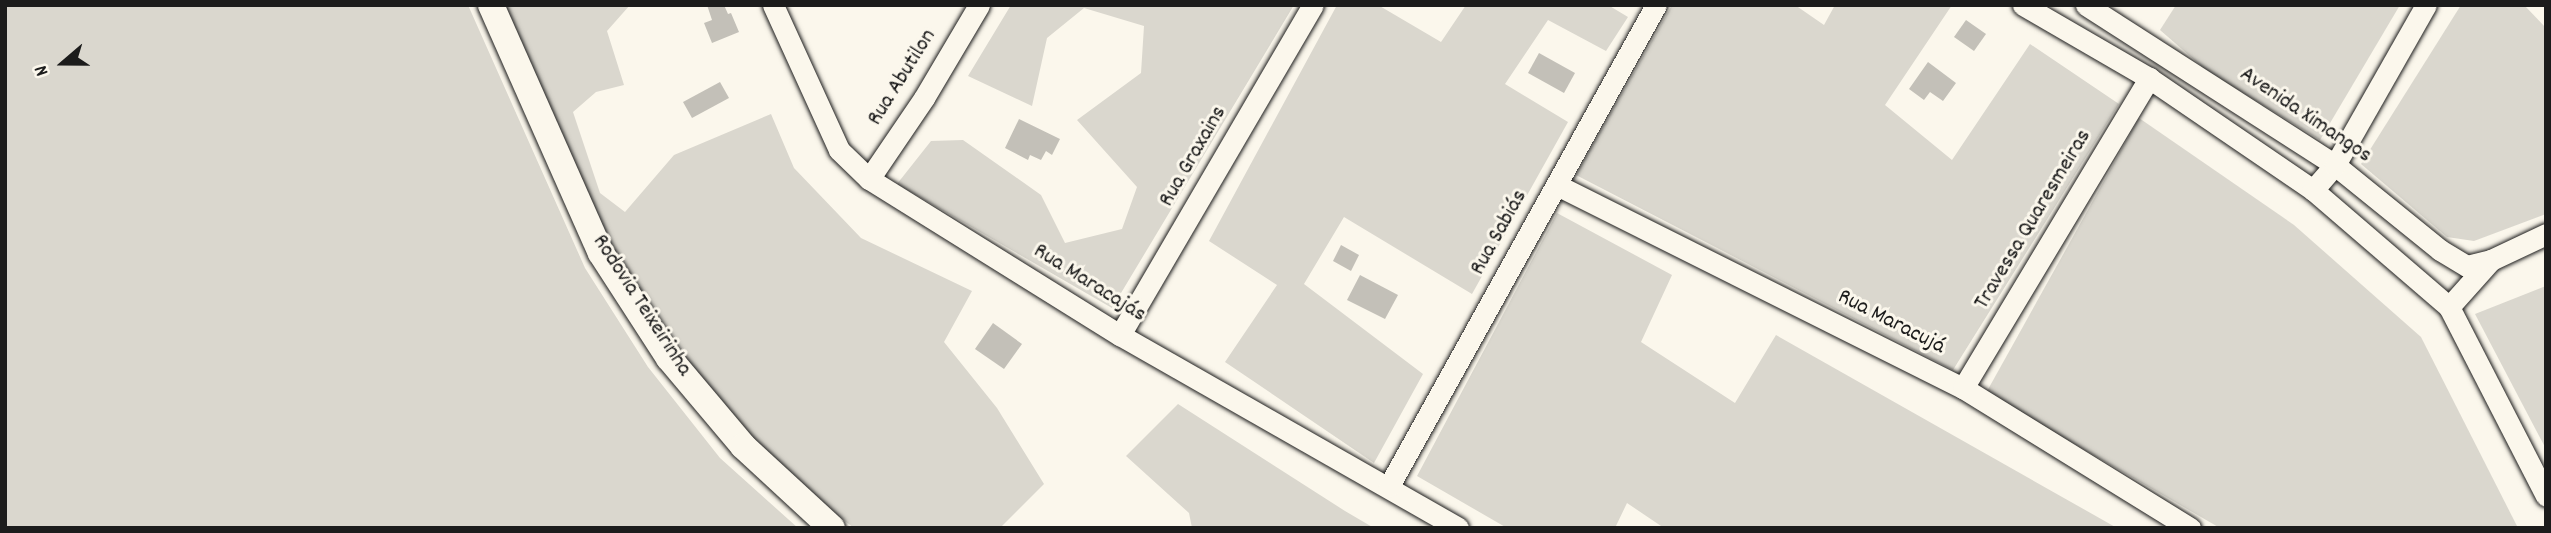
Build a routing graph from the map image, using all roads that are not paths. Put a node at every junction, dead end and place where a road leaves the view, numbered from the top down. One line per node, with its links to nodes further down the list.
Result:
1 (491, 5): 22 (main road, Rodovia Teixeirinha)
2 (774, 5): 12 (street, Rua Maracajás)
3 (979, 5): 12 (street, Rua Abutilon)
4 (1313, 5): 18 (street, Rua Graxains)
5 (1656, 5): 13 (street, Rua Sabiás)
6 (2023, 5): 9 (street)
7 (2426, 5): 11 (street)
8 (2090, 6): 9 (street); 11 (street, Avenida Ximangos)
9 (2071, 36): 10 (street)
10 (2149, 78): 14 (street); 19 (street, Travessa Quaresmeiras)
11 (2335, 164): 14 (street); 16 (street, Avenida Ximangos)
12 (869, 179): 18 (street, Rua Maracajás)
13 (1557, 186): 19 (street, Rua Maracujá); 20 (street, Rua Sabiás)
14 (2313, 190): 17 (street)
15 (2546, 234): 16 (street, Avenida Ximangos)
16 (2491, 260): 17 (street, Avenida Ximangos)
17 (2448, 307): 21 (street)
18 (1121, 335): 20 (street, Rua Maracajás)
19 (1963, 388): 24 (street, Rua Maracujá)
20 (1389, 486): 23 (street, Rua Maracajás)
21 (2546, 496)
22 (832, 528)
23 (1458, 528)
24 (2190, 528)

